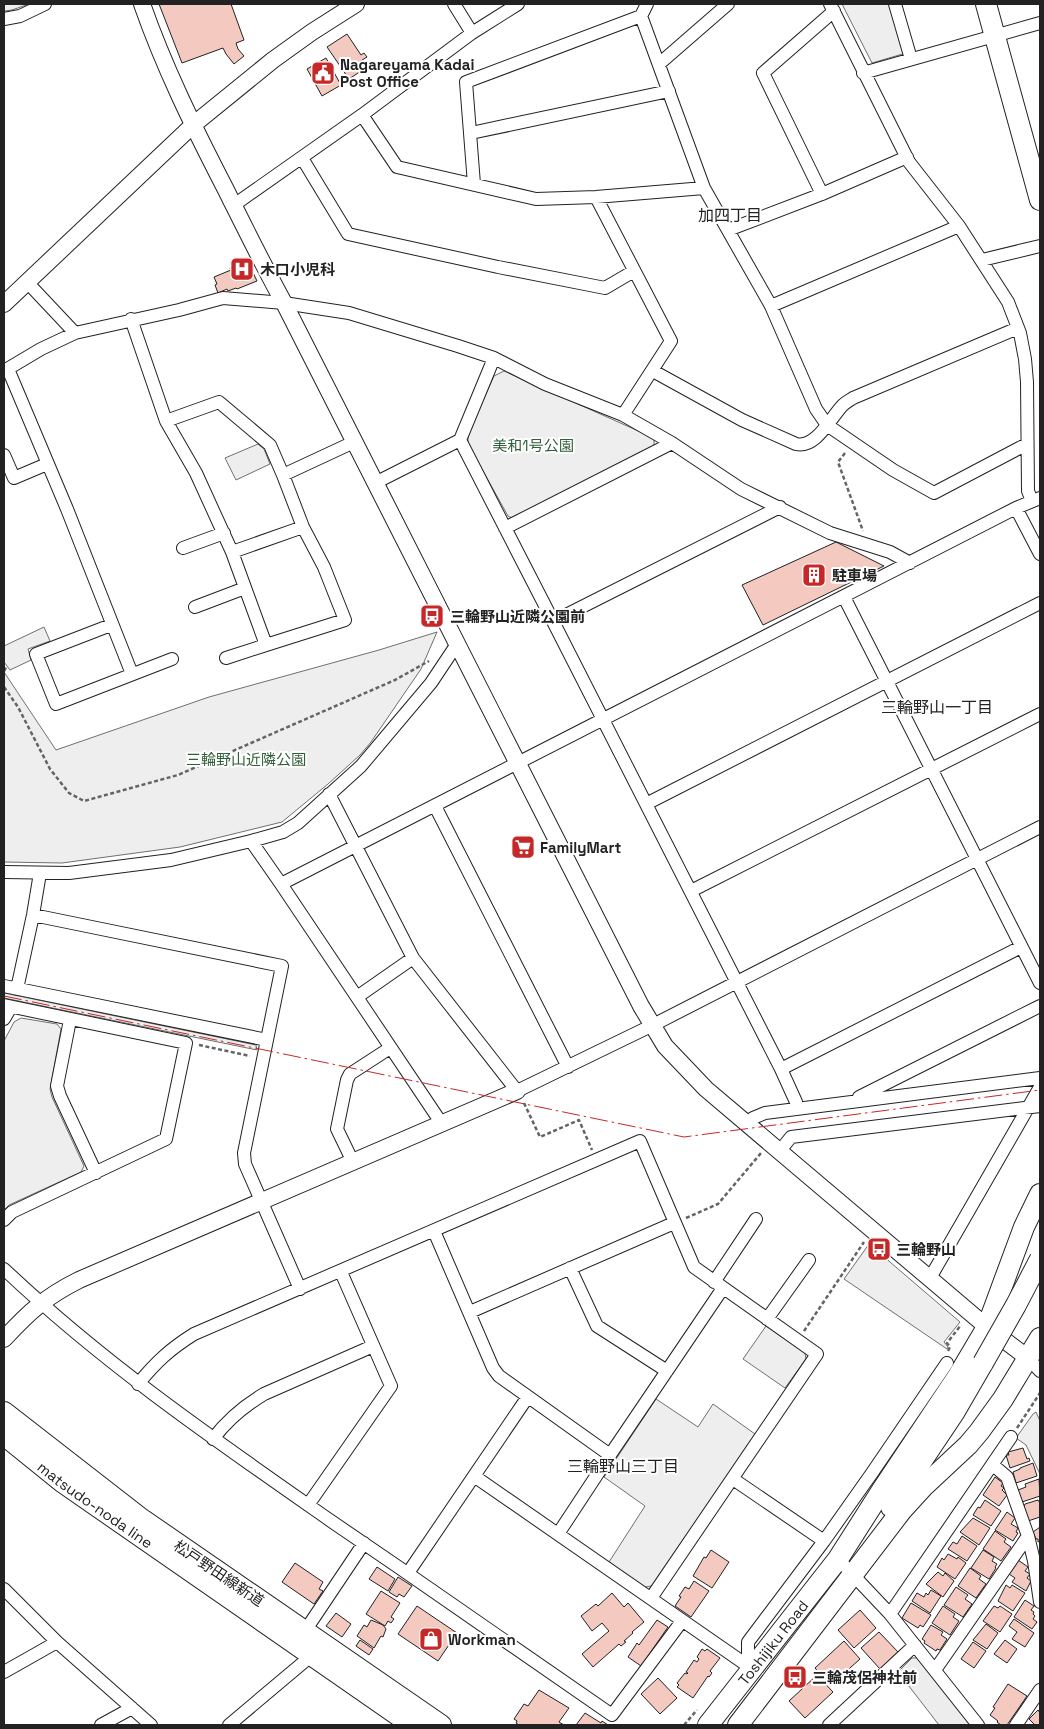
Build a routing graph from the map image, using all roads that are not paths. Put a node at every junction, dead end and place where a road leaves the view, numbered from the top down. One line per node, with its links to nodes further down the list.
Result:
1 (45, 4): 12 (street)
2 (142, 4): 21 (street)
3 (356, 4): 21 (street)
4 (454, 4): 14 (street)
5 (518, 4): 14 (street)
6 (647, 4): 11 (street)
7 (728, 4): 17 (street)
8 (895, 4): 16 (street)
9 (986, 4): 15 (main road)
10 (832, 7): 18 (street); 27 (street)
11 (641, 16): 17 (street); 22 (street)
12 (4, 19)
13 (1040, 23): 15 (street)
14 (472, 33): 20 (street)
15 (995, 36): 16 (street); 29 (main road)
16 (911, 59): 18 (street)
17 (659, 64): 19 (street)
18 (863, 73): 23 (street)
19 (669, 91): 22 (street); 26 (street)
20 (362, 115): 24 (street); 25 (street)
21 (193, 125): 30 (street); 36 (street)
22 (471, 132): 25 (street)
23 (907, 157): 27 (street); 31 (street)
24 (302, 158): 30 (street); 35 (street)
25 (474, 184): 28 (street)
26 (704, 188): 28 (street); 32 (street)
27 (822, 194): 32 (street)
28 (596, 197): 35 (street)
29 (1040, 200)
30 (234, 205): 37 (street)
31 (960, 226): 34 (street); 39 (street)
32 (728, 230): 39 (street)
33 (1040, 246): 34 (street)
34 (982, 260): 41 (street)
35 (634, 271): 45 (street)
36 (27, 282): 38 (street); 42 (street)
37 (284, 302): 40 (street); 43 (street); 50 (street)
38 (4, 304)
39 (771, 306): 48 (street)
40 (131, 319): 42 (street); 47 (street)
41 (1018, 328): 48 (street); 52 (street)
42 (75, 333): 44 (street)
43 (494, 358): 46 (street); 49 (street)
44 (6, 370): 54 (street)
45 (653, 371): 46 (street); 48 (street)
46 (623, 415): 51 (street)
47 (166, 421): 55 (street); 62 (street)
48 (828, 424): 52 (street)
49 (460, 440): 56 (street); 61 (street)
50 (354, 442): 55 (street); 56 (street)
51 (672, 443): 58 (street); 61 (street)
52 (1027, 444): 57 (street)
53 (4, 455): 54 (street)
54 (47, 464): 72 (street)
55 (283, 475): 60 (street)
56 (375, 483): 73 (street)
57 (1036, 499): 59 (street)
58 (780, 507): 66 (street); 71 (street)
59 (1016, 508): 65 (street); 66 (street)
60 (304, 528): 64 (street); 74 (street)
61 (505, 528): 71 (street)
62 (224, 533): 63 (street); 64 (street)
63 (183, 548)
64 (232, 552): 67 (street)
65 (1040, 554)
66 (910, 563): 68 (street)
67 (245, 588): 70 (street); 74 (street)
68 (844, 597): 78 (street); 80 (street)
69 (1040, 603): 78 (street)
70 (195, 607)
71 (554, 621): 80 (street)
72 (111, 625): 77 (street); 77 (street)
73 (457, 644): 81 (street); 83 (street)
74 (266, 645): 75 (street)
75 (226, 658)
76 (172, 659): 77 (street)
77 (132, 674)
78 (888, 682): 82 (street); 84 (street)
79 (1040, 714): 82 (street)
80 (602, 720): 81 (street); 84 (street)
81 (517, 763): 85 (street); 105 (street)
82 (932, 769): 89 (street); 93 (street)
83 (329, 794): 87 (street); 88 (street)
84 (646, 804): 93 (street)
85 (435, 806): 88 (street); 108 (street)
86 (1040, 827): 89 (street)
87 (251, 841): 91 (street); 92 (street)
88 (356, 845): 92 (street); 96 (street)
89 (977, 859): 95 (street); 97 (street)
90 (4, 872): 91 (street)
91 (40, 873): 94 (street)
92 (281, 884): 100 (street)
93 (691, 891): 97 (street)
94 (33, 915): 99 (street); 106 (street)
95 (1021, 947): 98 (street); 109 (street)
96 (413, 958): 100 (street); 112 (street)
97 (736, 982): 105 (street); 109 (street)
98 (1040, 983)
99 (10, 988): 106 (street)
100 (357, 997): 107 (street)
101 (7, 1006): 103 (street); 104 (street)
102 (1040, 1006): 113 (street)
103 (4, 1019)
104 (70, 1020): 120 (street); 120 (street)
105 (653, 1025): 108 (street); 117 (street)
106 (267, 1040): 122 (street)
107 (390, 1048): 116 (street); 119 (street)
108 (568, 1067): 112 (street)
109 (781, 1069): 115 (street)
110 (1040, 1078): 113 (street)
111 (1040, 1087): 114 (street)
112 (520, 1094): 116 (street)
113 (851, 1102): 115 (street)
114 (1034, 1107): 118 (street); 132 (street)
115 (797, 1109): 117 (street)
116 (442, 1124): 119 (street)
117 (747, 1125): 118 (street)
118 (779, 1152): 132 (street)
119 (352, 1162): 122 (street)
120 (96, 1173): 124 (street)
121 (1040, 1196): 138 (main road)
122 (261, 1202): 134 (street); 135 (street)
123 (756, 1219): 133 (street)
124 (4, 1220)
125 (674, 1223): 126 (street); 129 (street); 133 (street)
126 (434, 1231): 131 (street); 136 (street)
127 (1040, 1259): 153 (main road, bridge)
128 (809, 1260): 137 (street)
129 (570, 1268): 136 (street); 144 (street)
130 (4, 1269): 135 (street)
131 (341, 1272): 134 (street); 141 (street)
132 (930, 1278): 138 (street)
133 (718, 1285): 137 (street); 144 (street)
134 (300, 1289): 145 (street)
135 (40, 1303): 140 (street); 145 (street)
136 (470, 1312): 146 (street)
137 (767, 1319): 155 (street)
138 (987, 1327): 143 (street); 161 (main road)
139 (1040, 1338): 143 (main road)
140 (4, 1339)
141 (373, 1346): 150 (street); 156 (street)
142 (947, 1363): 159 (street)
143 (1034, 1365): 163 (main road)
144 (667, 1371): 151 (street)
145 (138, 1384): 150 (street)
146 (527, 1398): 151 (street); 154 (street)
147 (4, 1412): 169 (main road, 松戸野田線新道)
148 (4, 1434): 172 (main road, matsudo-noda line)
149 (1011, 1437): 152 (street)
150 (213, 1439): 156 (street)
151 (610, 1455): 157 (street)
152 (993, 1465): 158 (street); 167 (street)
153 (915, 1472): 161 (main road); 163 (main road)
154 (474, 1476): 157 (street); 162 (street)
155 (733, 1479): 159 (street); 165 (street)
156 (308, 1505): 160 (street)
157 (558, 1534): 165 (street)
158 (1028, 1536): 166 (street); 174 (street)
159 (824, 1541): 173 (street)
160 (364, 1543): 162 (street); 169 (street)
161 (838, 1559): 163 (street); 173 (main road, Toshijiku Road)
162 (408, 1573): 168 (street)
163 (853, 1574): 167 (street); 184 (main road, Toshijiku Road)
164 (4, 1589): 170 (street)
165 (651, 1598): 168 (street)
166 (1040, 1602)
167 (890, 1614): 171 (street)
168 (682, 1621): 173 (street)
169 (305, 1632): 182 (main road, 松戸野田線新道)
170 (57, 1642): 175 (street); 177 (street)
171 (916, 1646): 174 (street); 185 (street)
172 (311, 1656): 180 (street); 181 (main road, matsudo-noda line)
173 (750, 1661): 183 (main road, Toshijiku Road)
174 (935, 1670): 186 (street)
175 (4, 1672)
176 (1040, 1690): 187 (street)
177 (132, 1708): 178 (street); 179 (street)
178 (101, 1725)
179 (151, 1725)
180 (229, 1725)
181 (412, 1725)
182 (441, 1725)
183 (708, 1725)
184 (739, 1725)
185 (829, 1725)
186 (978, 1725)
187 (1016, 1725)

